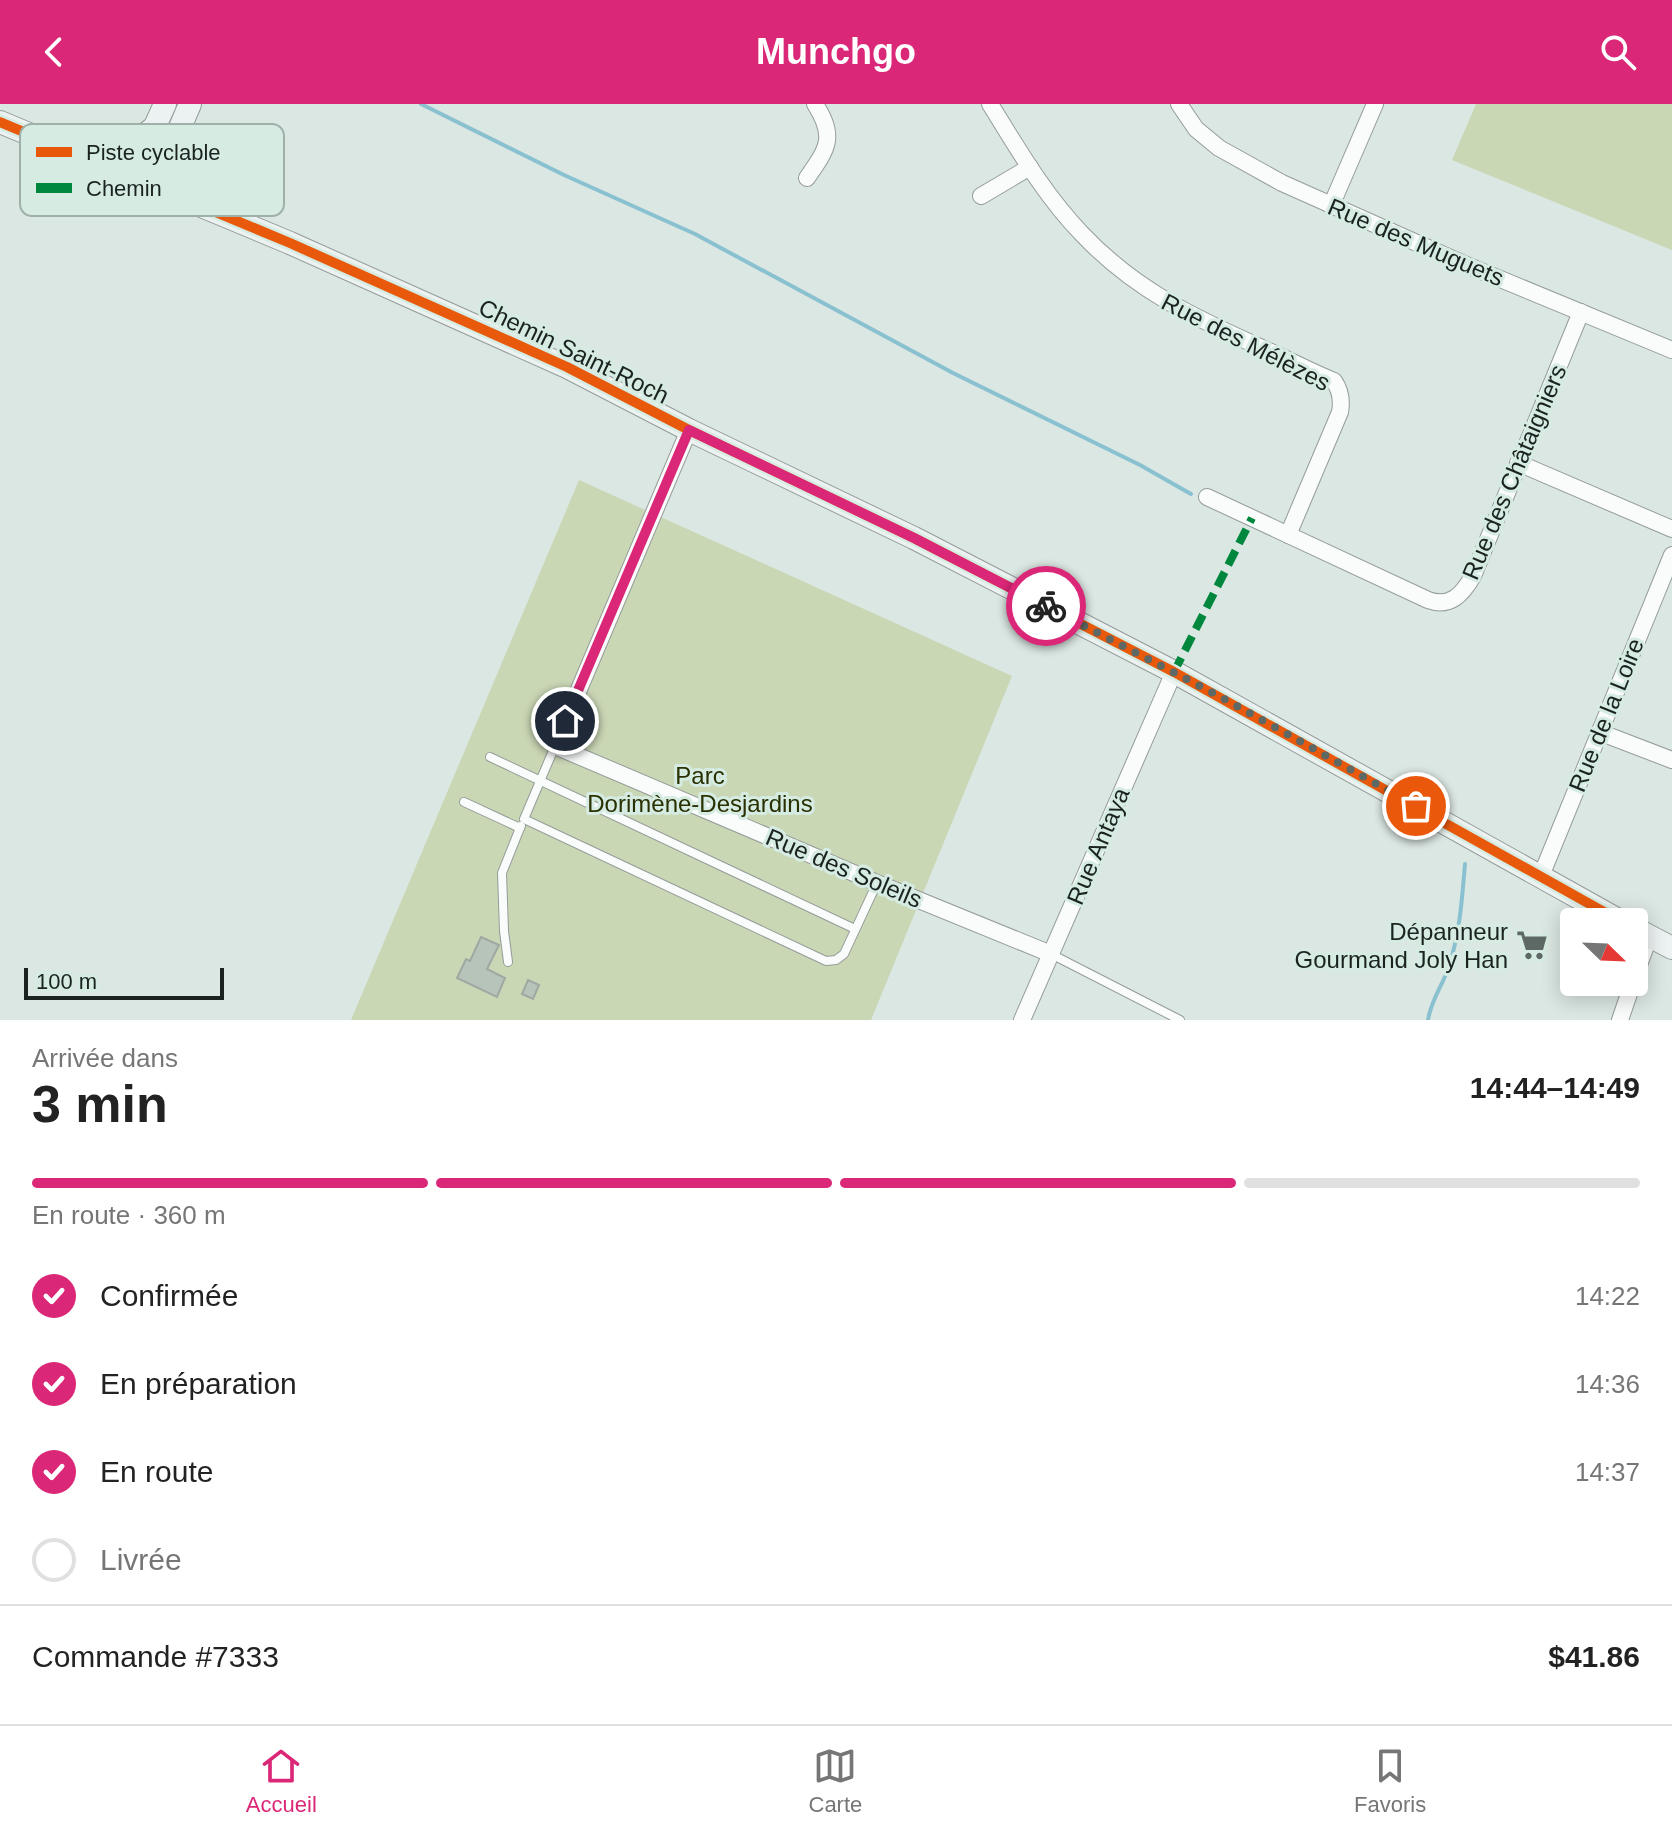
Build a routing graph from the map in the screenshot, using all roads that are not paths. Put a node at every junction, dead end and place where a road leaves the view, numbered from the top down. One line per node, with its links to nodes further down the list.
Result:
1 (165, 104): 8 (main road)
2 (190, 104): 9 (main road)
3 (815, 104): 12 (street)
4 (990, 104): 11 (street, Rue des Mélèzes)
5 (1179, 104): 14 (street, Rue des Muguets)
6 (1375, 104): 14 (street)
7 (0, 122): 10 (main road, Chemin Saint-Roch)
8 (156, 124)
9 (182, 124)
10 (20, 130)
11 (1030, 167): 13 (street); 22 (street, Rue des Mélèzes)
12 (807, 178)
13 (981, 196)
14 (1331, 206): 16 (street, Rue des Muguets)
15 (224, 216): 18 (main road, Chemin Saint-Roch)
16 (1581, 312): 17 (street, Rue des Muguets); 19 (street, Rue des Châtaigniers)
17 (1672, 350)
18 (689, 430): 24 (main road, Chemin Saint-Roch); 26 (street)
19 (1518, 463): 21 (street); 22 (street, Rue des Châtaigniers)
20 (1207, 497): 22 (street, Rue des Châtaigniers)
21 (1672, 529)
22 (1288, 535)
23 (1672, 555): 25 (street, Rue de la Loire)
24 (1174, 672): 33 (main road, Chemin Saint-Roch); 39 (street, Rue Antaya)
25 (1599, 732): 28 (street); 33 (street, Rue de la Loire)
26 (555, 746): 29 (lane); 34 (street, Rue des Soleils)
27 (490, 757): 29 (lane)
28 (1672, 760)
29 (541, 782): 31 (lane); 36 (lane)
30 (464, 802): 32 (lane)
31 (524, 819): 32 (lane); 36 (lane)
32 (520, 828): 40 (lane)
33 (1541, 876): 35 (main road, Chemin Saint-Roch)
34 (877, 883): 36 (lane); 39 (street, Rue des Soleils)
35 (1597, 908)
36 (855, 929)
37 (1648, 936): 38 (main road)
38 (1672, 948)
39 (1051, 954): 42 (street, Rue Antaya); 43 (lane)
40 (508, 962)
41 (1629, 996): 44 (street)
42 (1022, 1020)
43 (1180, 1020)
44 (1620, 1020)

